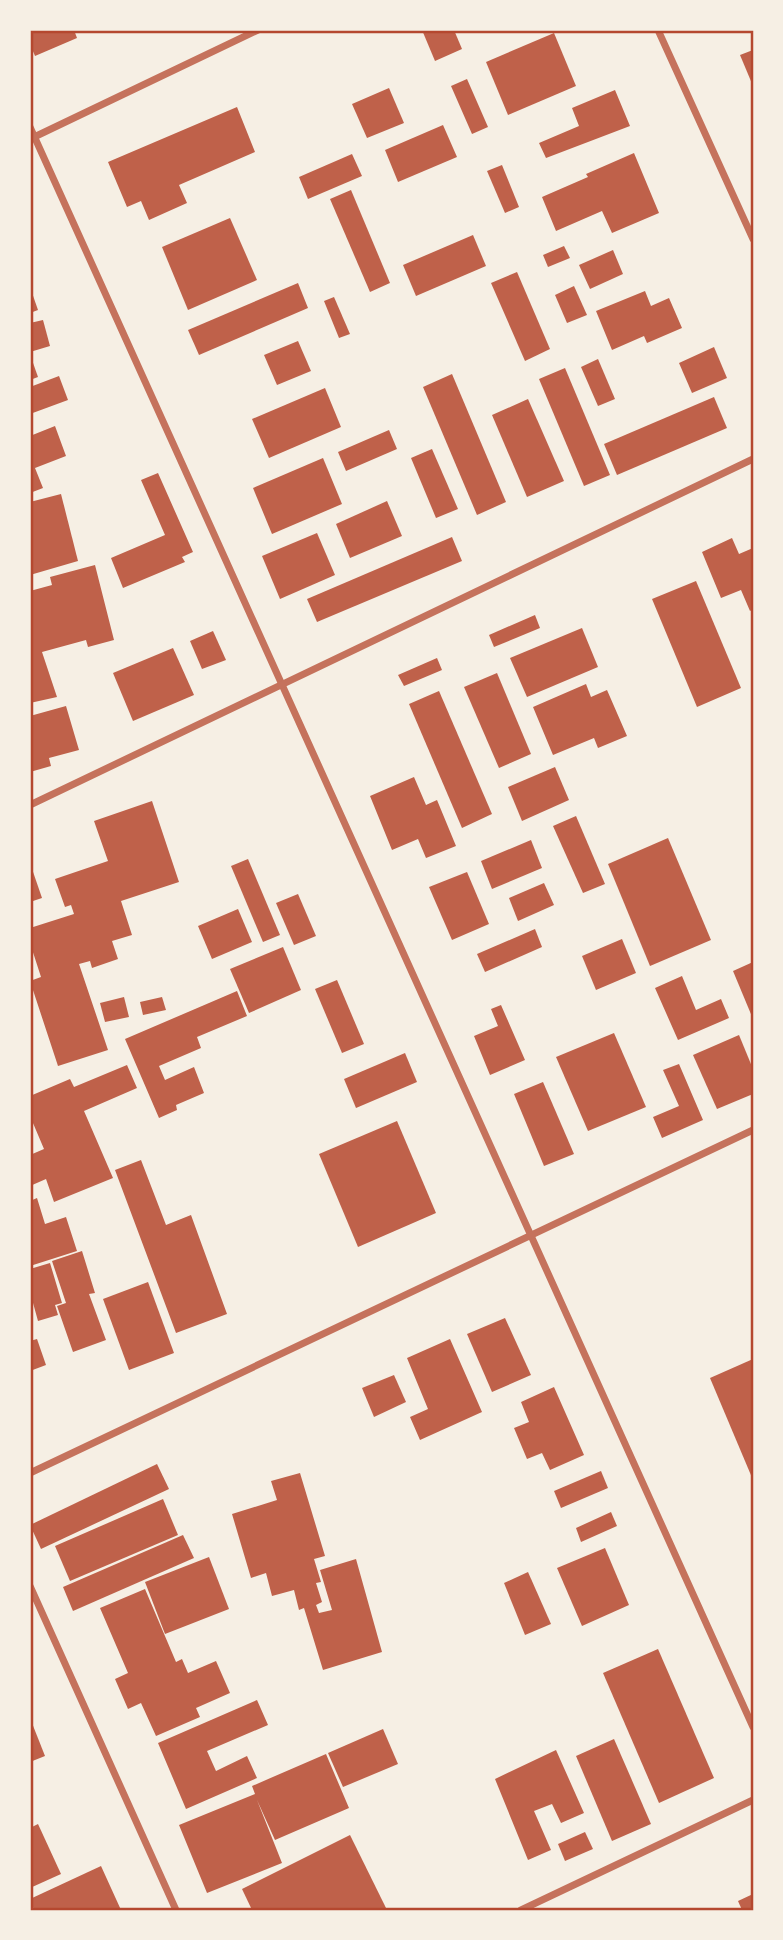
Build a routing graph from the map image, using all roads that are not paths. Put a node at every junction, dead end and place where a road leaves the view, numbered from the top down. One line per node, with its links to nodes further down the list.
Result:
1 (258, 30): 4 (street)
2 (658, 30): 5 (street)
3 (30, 127): 4 (street)
4 (32, 138): 7 (street)
5 (753, 239)
6 (753, 460): 7 (street)
7 (282, 685): 8 (street); 10 (street)
8 (30, 805)
9 (753, 1130): 10 (street)
10 (531, 1236): 11 (street); 13 (street)
11 (30, 1473)
12 (30, 1586): 15 (street)
13 (753, 1727)
14 (753, 1800): 16 (street)
15 (176, 1910)
16 (522, 1910)

